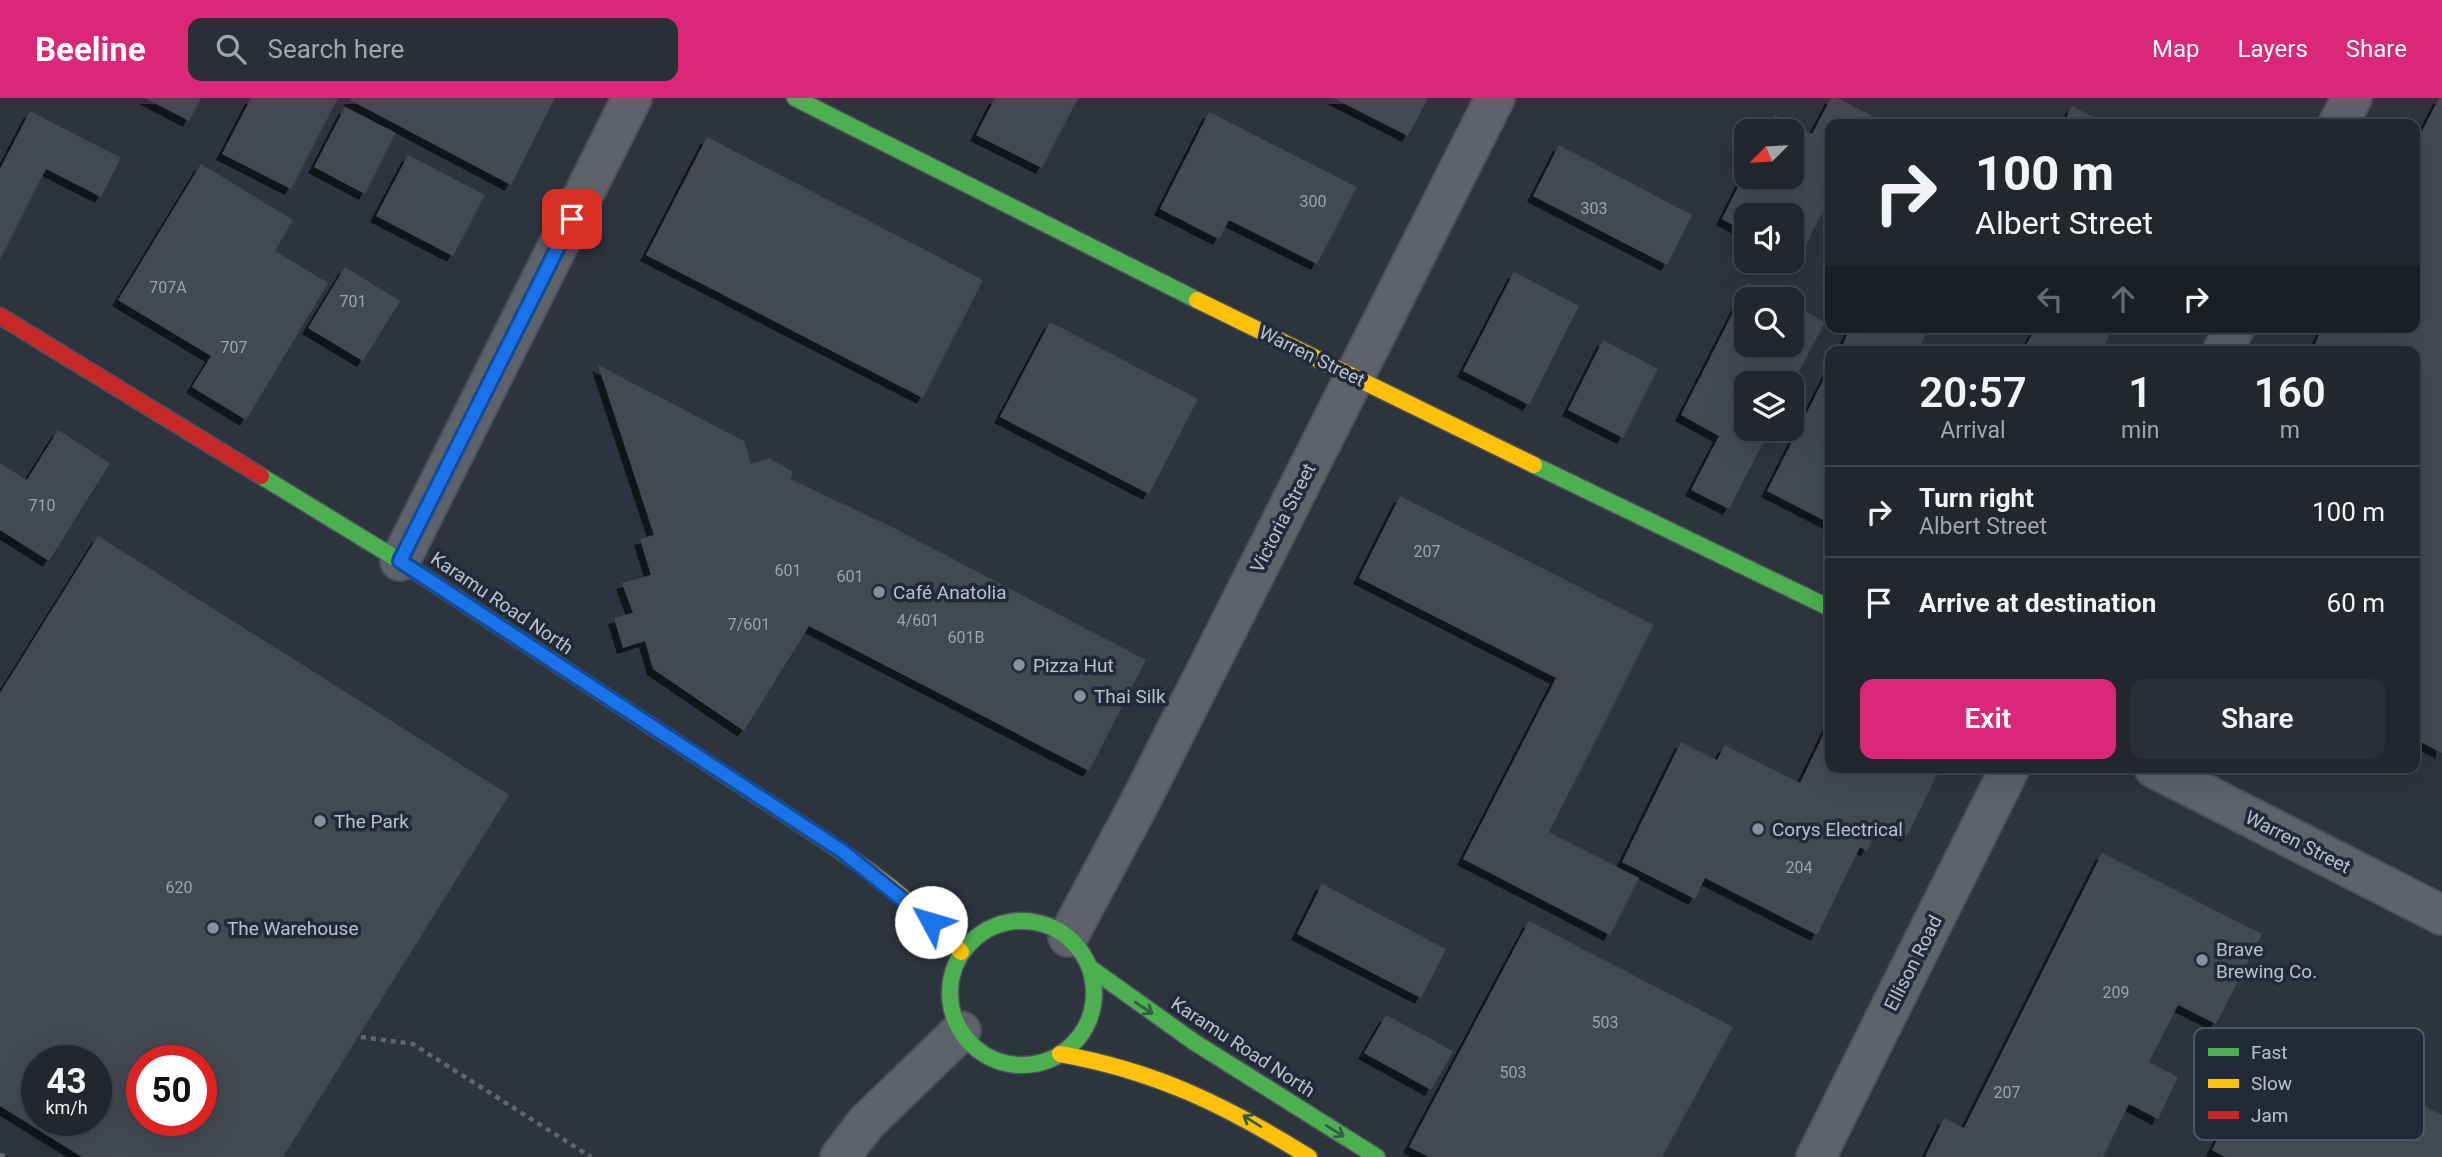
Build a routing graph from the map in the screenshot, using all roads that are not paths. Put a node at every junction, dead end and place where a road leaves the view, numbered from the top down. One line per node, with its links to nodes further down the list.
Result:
1 (632, 98): 8 (street)
2 (795, 98): 7 (main road, Warren Street)
3 (1495, 98): 7 (street, Victoria Street)
4 (2352, 98): 5 (street)
5 (2341, 119)
6 (0, 316): 8 (main road, Karamu Road North)
7 (1354, 377): 9 (main road, Warren Street); 14 (street, Victoria Street)
8 (400, 561): 13 (main road, Karamu Road North)
9 (1825, 606)
10 (2008, 773): 20 (street, Ellison Road)
11 (2164, 773): 12 (street, Warren Street)
12 (2442, 915)
13 (961, 952): 14 (main road); 15 (main road)
14 (1079, 952): 16 (main road); 19 (main road, Karamu Road North, one-way to 19)
15 (961, 1031): 16 (main road); 17 (street)
16 (1060, 1054): 18 (main road, one-way to 16)
17 (840, 1157)
18 (1309, 1157)
19 (1377, 1157)
20 (1816, 1157)

